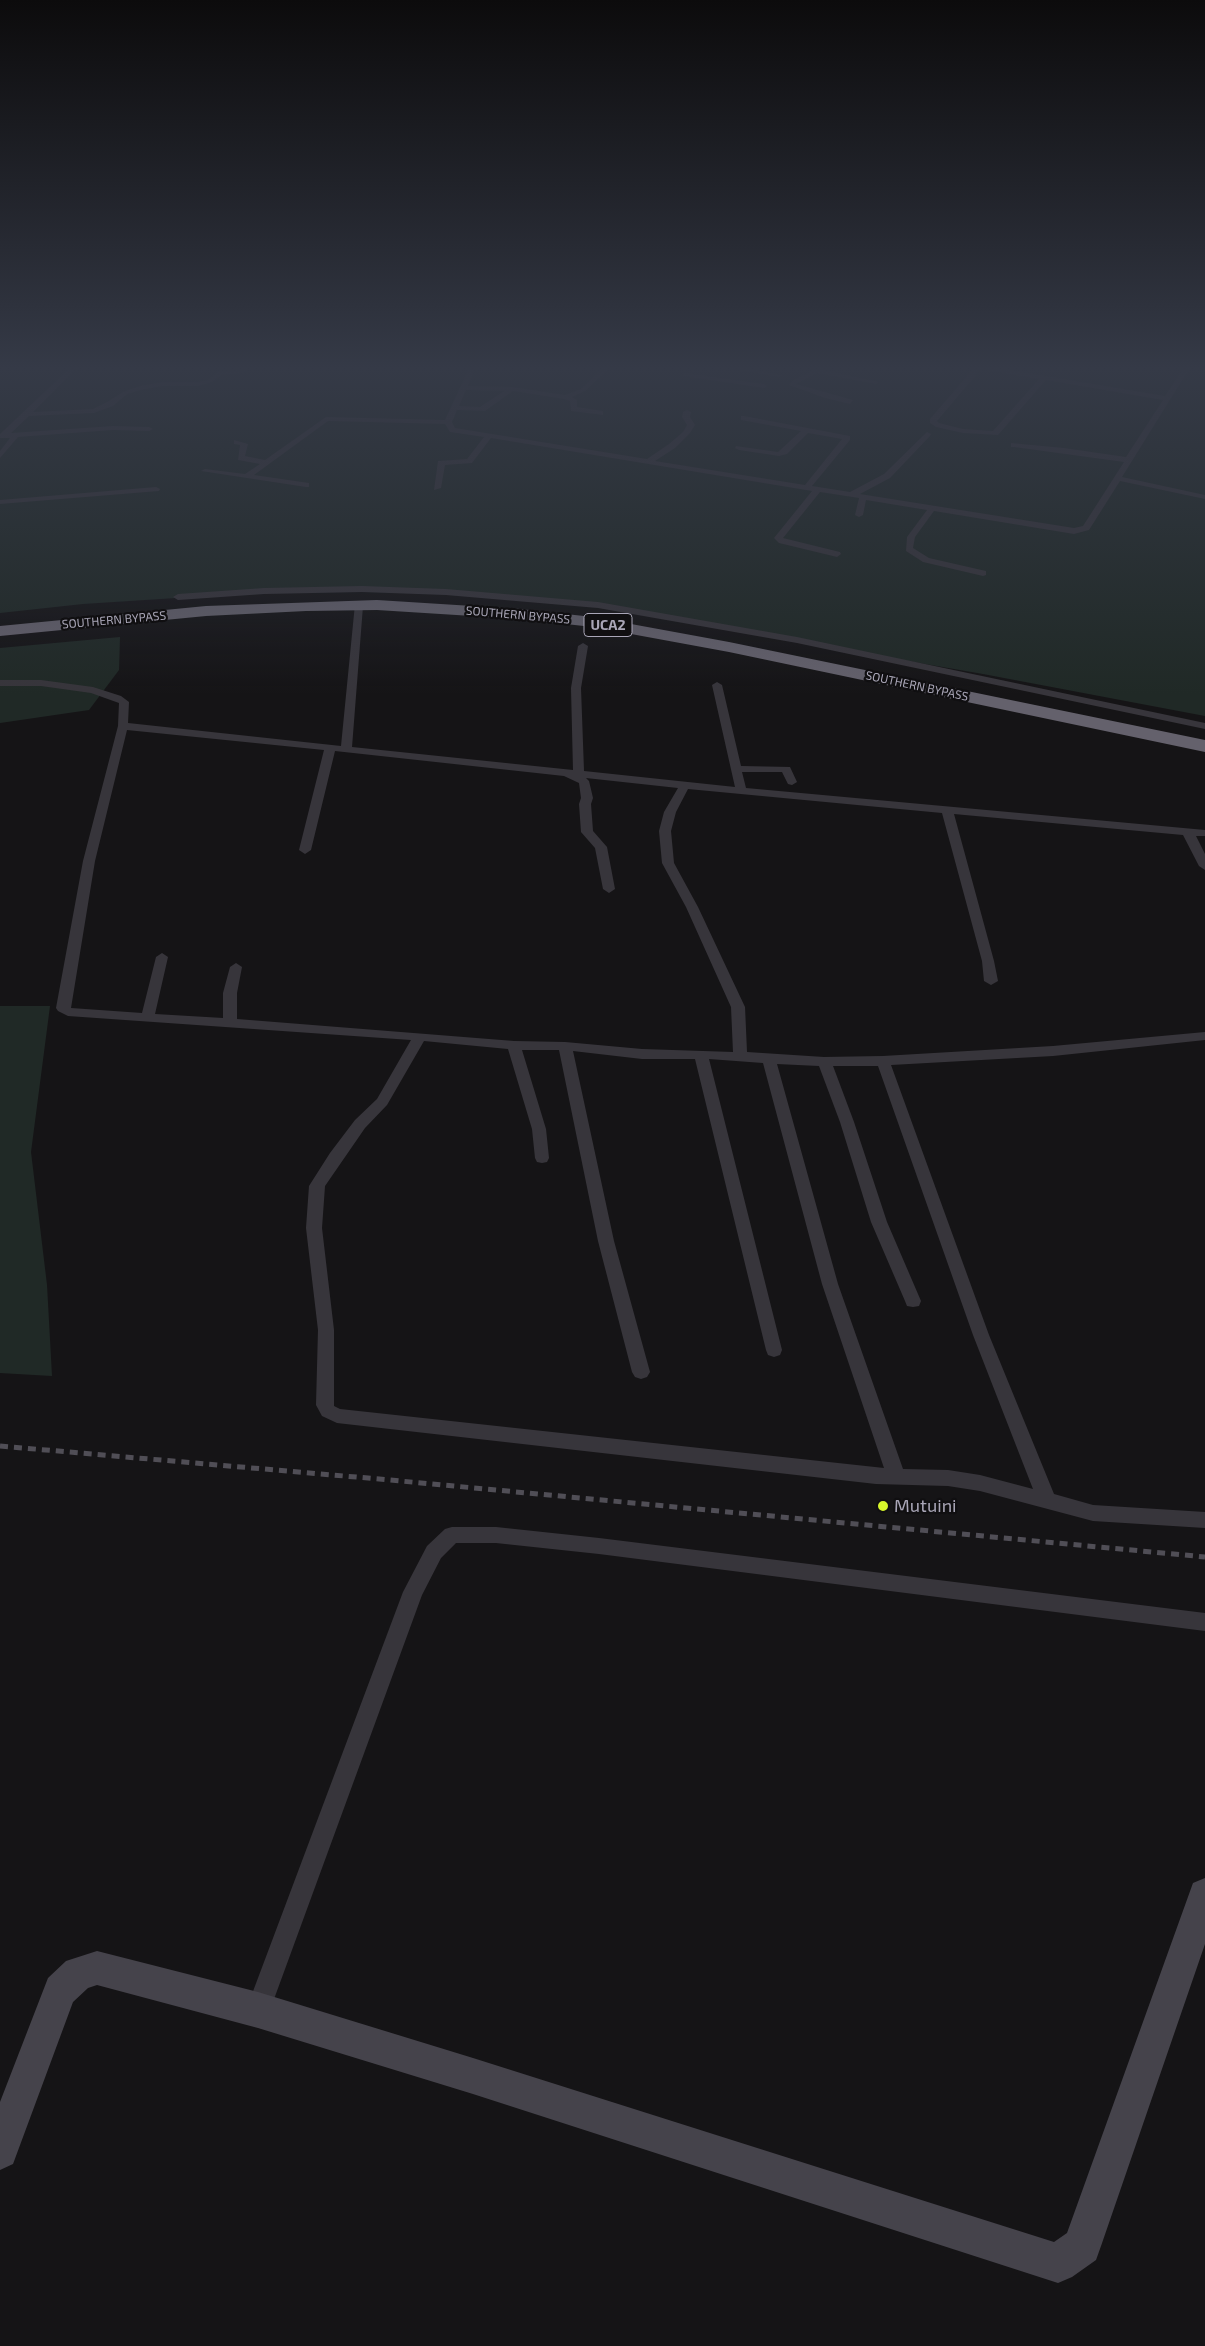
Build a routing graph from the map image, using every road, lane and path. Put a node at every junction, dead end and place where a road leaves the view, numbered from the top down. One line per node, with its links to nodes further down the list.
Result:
1 (244, 475): 7 (street)
2 (439, 475): 11 (street)
3 (734, 475): 10 (street)
4 (817, 475): 10 (street)
5 (887, 475): 14 (street)
6 (1120, 475): 8 (street)
7 (248, 476): 9 (street)
8 (1118, 478): 16 (street); 18 (street)
9 (306, 486)
10 (807, 487): 13 (street)
11 (437, 488)
12 (156, 489): 17 (street)
13 (818, 489): 14 (street); 20 (street)
14 (852, 495): 15 (street)
15 (864, 497): 18 (street); 19 (street)
16 (1205, 497)
17 (0, 502)
18 (932, 508): 21 (street)
19 (858, 514)
20 (838, 554)
21 (983, 573)
22 (178, 597): 30 (street)
23 (358, 606): 25 (highway, SOUTHERN BYPASS / UCA2); 32 (highway, SOUTHERN BYPASS / UCA2); 34 (street)
24 (0, 624): 31 (highway, SOUTHERN BYPASS / UCA2)
25 (0, 631)
26 (583, 646): 37 (street)
27 (0, 682): 29 (street)
28 (717, 685): 35 (street)
29 (123, 726): 33 (street); 50 (street)
30 (1205, 726)
31 (1205, 736)
32 (1205, 746)
33 (330, 748): 34 (street); 44 (street)
34 (346, 750): 36 (street)
35 (736, 769): 38 (street); 40 (street)
36 (566, 773): 37 (street); 46 (street)
37 (579, 774): 39 (street)
38 (792, 782)
39 (684, 786): 40 (street); 57 (street)
40 (741, 791): 41 (street)
41 (947, 809): 42 (street); 49 (street)
42 (1188, 832): 43 (street); 45 (street)
43 (1205, 833)
44 (305, 850)
45 (1205, 866)
46 (609, 889)
47 (162, 957): 50 (street)
48 (236, 967): 51 (street)
49 (991, 981)
50 (148, 1017): 51 (street)
51 (230, 1024): 52 (street)
52 (420, 1036): 54 (street); 65 (street)
53 (1205, 1036): 59 (street)
54 (514, 1046): 55 (street); 61 (street)
55 (565, 1046): 56 (street); 64 (street)
56 (701, 1054): 57 (street); 63 (street)
57 (740, 1057): 58 (street)
58 (769, 1059): 60 (street); 65 (street)
59 (883, 1061): 60 (street); 66 (street)
60 (824, 1062): 62 (street)
61 (542, 1158)
62 (913, 1300)
63 (774, 1350)
64 (640, 1372)
65 (896, 1477): 66 (street)
66 (1047, 1500): 67 (street)
67 (1205, 1520)
68 (1205, 1622): 70 (street)
69 (1205, 1895): 70 (main road)
70 (258, 2010): 71 (main road)
71 (0, 2151)

